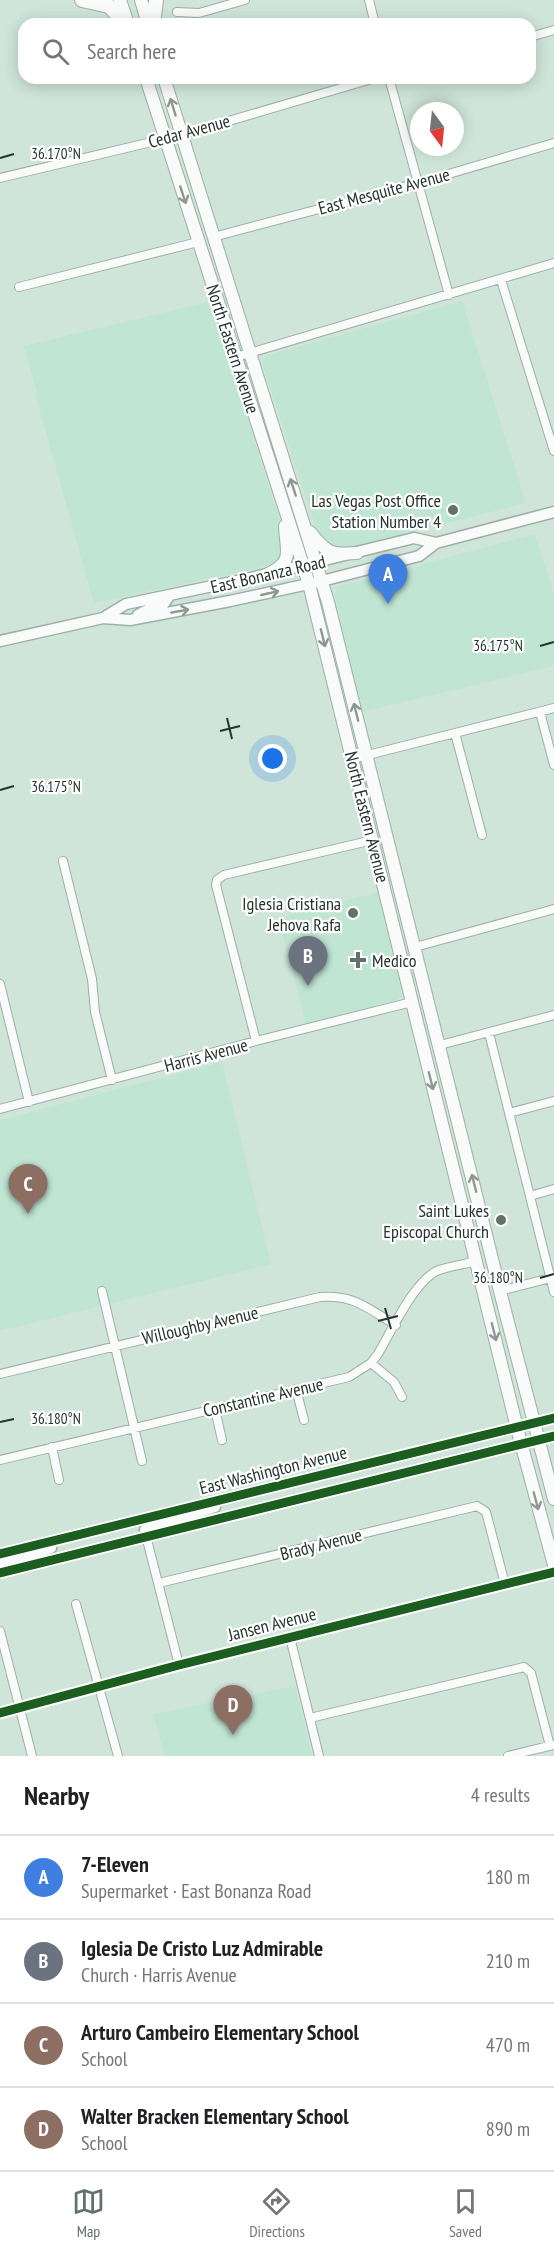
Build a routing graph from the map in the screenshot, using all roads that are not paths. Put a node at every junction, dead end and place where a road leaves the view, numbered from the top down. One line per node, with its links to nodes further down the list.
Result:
1 (82, 0): 8 (highway)
2 (120, 0): 9 (main road)
3 (141, 0): 10 (main road)
4 (156, 0): 11 (highway)
5 (246, 0): 7 (street)
6 (369, 0): 12 (street)
7 (177, 12)
8 (121, 18)
9 (125, 18)
10 (146, 18)
11 (154, 18)
12 (374, 18)
13 (554, 30): 14 (street)
14 (536, 35)
15 (148, 84): 20 (main road, North Eastern Avenue)
16 (166, 84): 19 (main road, North Eastern Avenue, one-way to 16)
17 (355, 84): 19 (street, Cedar Avenue)
18 (391, 84): 23 (street)
19 (182, 135): 20 (street, Cedar Avenue); 24 (main road, North Eastern Avenue)
20 (165, 139): 22 (street, Cedar Avenue); 25 (main road, North Eastern Avenue, one-way to 25)
21 (554, 143): 23 (street, East Mesquite Avenue)
22 (0, 178)
23 (418, 183): 24 (street, East Mesquite Avenue); 29 (street)
24 (213, 237): 30 (main road, North Eastern Avenue)
25 (198, 242): 28 (street); 31 (main road, North Eastern Avenue)
26 (554, 263): 27 (street)
27 (501, 280): 29 (street); 34 (street)
28 (19, 288)
29 (449, 295): 30 (street)
30 (251, 353): 31 (street); 33 (main road, North Eastern Avenue)
31 (236, 357): 32 (main road, North Eastern Avenue)
32 (249, 397): 33 (main road); 35 (main road, North Eastern Avenue)
33 (276, 433): 37 (main road, North Eastern Avenue, one-way to 33)
34 (554, 451)
35 (285, 506): 41 (main road, North Eastern Avenue); 42 (main road)
36 (554, 512): 38 (main road, East Bonanza Road)
37 (306, 527): 39 (main road); 40 (main road, North Eastern Avenue)
38 (435, 543): 39 (main road, East Bonanza Road); 43 (main road, East Bonanza Road)
39 (357, 553): 40 (main road, East Bonanza Road)
40 (317, 563): 41 (main road, East Bonanza Road); 43 (main road, North Eastern Avenue)
41 (304, 566): 42 (main road, East Bonanza Road); 43 (main road, North Eastern Avenue)
42 (266, 575): 44 (main road, East Bonanza Road)
43 (316, 582): 46 (main road, East Bonanza Road, one-way to 43); 51 (main road, North Eastern Avenue, one-way to 43); 52 (main road, North Eastern Avenue, one-way to 52)
44 (170, 595): 45 (main road, East Bonanza Road); 46 (main road)
45 (103, 618): 46 (main road, East Bonanza Road); 47 (main road, East Bonanza Road)
46 (130, 620)
47 (0, 641)
48 (554, 708): 49 (street)
49 (540, 712): 50 (street); 53 (street)
50 (455, 733): 51 (street); 54 (street)
51 (366, 756): 52 (street); 59 (main road, North Eastern Avenue)
52 (352, 759): 55 (main road, North Eastern Avenue)
53 (554, 765)
54 (482, 835)
55 (373, 840): 57 (main road, North Eastern Avenue); 64 (street)
56 (63, 861): 67 (street)
57 (384, 884): 59 (main road); 61 (main road, North Eastern Avenue)
58 (554, 909): 59 (street)
59 (415, 947): 65 (main road, North Eastern Avenue)
60 (0, 984): 69 (street)
61 (412, 1002): 64 (street, Harris Avenue); 66 (main road); 74 (main road, North Eastern Avenue, one-way to 74)
62 (554, 1015): 63 (street)
63 (489, 1033): 65 (street); 71 (street)
64 (256, 1041): 67 (street, Harris Avenue)
65 (440, 1045): 66 (main road, North Eastern Avenue)
66 (446, 1069): 77 (main road, North Eastern Avenue, one-way to 66)
67 (112, 1080): 69 (street, Harris Avenue)
68 (554, 1101): 71 (street)
69 (29, 1102): 70 (street, Harris Avenue)
70 (0, 1109)
71 (509, 1113): 73 (street)
72 (554, 1189): 73 (street)
73 (530, 1196): 75 (street)
74 (477, 1261): 79 (main road); 80 (street, Constantine Avenue); 91 (main road, North Eastern Avenue, one-way to 91)
75 (552, 1277): 77 (street); 78 (street)
76 (102, 1291): 81 (street)
77 (500, 1291): 79 (main road, North Eastern Avenue)
78 (554, 1292)
79 (504, 1307): 89 (main road, North Eastern Avenue)
80 (396, 1325): 81 (street, Willoughby Avenue); 82 (street, Constantine Avenue)
81 (115, 1346): 83 (street, Willoughby Avenue); 90 (street)
82 (371, 1363): 84 (street, Constantine Avenue); 85 (street)
83 (0, 1374)
84 (296, 1389): 86 (street, Constantine Avenue); 88 (street)
85 (402, 1397)
86 (214, 1409): 90 (street, Constantine Avenue); 93 (street)
87 (554, 1418): 89 (main road, East Washington Avenue)
88 (304, 1420)
89 (534, 1423): 91 (main road, East Washington Avenue); 94 (main road, North Eastern Avenue)
90 (135, 1428): 96 (street, Constantine Avenue); 98 (street)
91 (517, 1428): 95 (main road, North Eastern Avenue); 101 (main road, East Washington Avenue)
92 (554, 1436): 94 (main road, East Washington Avenue)
93 (222, 1440)
94 (538, 1440): 95 (main road, East Washington Avenue); 100 (main road, North Eastern Avenue)
95 (521, 1444): 101 (main road, East Washington Avenue); 105 (main road, North Eastern Avenue, one-way to 105)
96 (51, 1448): 97 (street, Constantine Avenue); 99 (street)
97 (0, 1460)
98 (142, 1461)
99 (59, 1480)
100 (554, 1499)
101 (144, 1529): 102 (main road, East Washington Avenue); 107 (main road, East Washington Avenue); 108 (street)
102 (81, 1534): 103 (main road, East Washington Avenue); 104 (main road)
103 (0, 1554)
104 (0, 1565)
105 (554, 1565)
106 (554, 1572): 109 (street, Jansen Avenue)
107 (0, 1573)
108 (159, 1583): 109 (street, Brady Avenue); 113 (street)
109 (505, 1584): 112 (street, Jansen Avenue)
110 (76, 1604): 114 (street)
111 (0, 1632): 115 (street)
112 (290, 1637): 113 (street, Jansen Avenue); 117 (street)
113 (179, 1665): 114 (street, Jansen Avenue)
114 (100, 1685): 115 (street, Jansen Avenue); 120 (street)
115 (20, 1708): 116 (street, Jansen Avenue); 119 (street)
116 (0, 1713)
117 (310, 1718): 118 (street); 121 (street)
118 (552, 1745): 122 (street)
119 (32, 1756)
120 (118, 1756)
121 (319, 1756)
122 (508, 1756)

